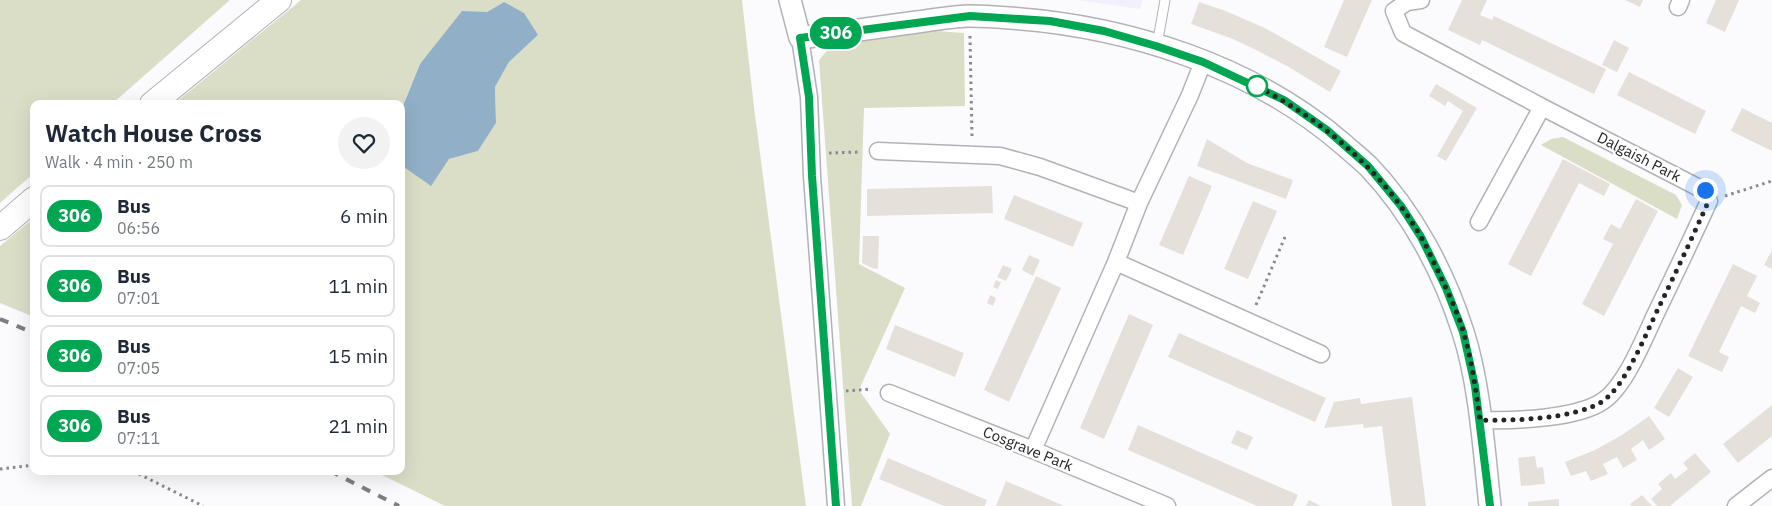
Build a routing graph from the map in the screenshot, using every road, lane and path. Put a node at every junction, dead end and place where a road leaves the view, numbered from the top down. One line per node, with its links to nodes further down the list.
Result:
1 (279, 0): 9 (main road)
2 (790, 0): 6 (street)
3 (1165, 0): 7 (lane)
4 (1421, 0): 10 (street, Dalgaish Park)
5 (970, 16): 6 (street); 7 (street); 13 (path)
6 (800, 38): 12 (street)
7 (1156, 46): 8 (street)
8 (1203, 62): 17 (street); 26 (street)
9 (157, 100)
10 (1542, 107): 15 (street, Dalgaish Park); 18 (street)
11 (878, 151): 12 (path); 13 (street)
12 (811, 154): 24 (street)
13 (972, 155): 17 (street)
14 (1772, 182): 15 (path)
15 (1709, 200): 26 (street)
16 (30, 203): 19 (main road)
17 (1139, 203): 21 (street)
18 (1479, 222)
19 (0, 228)
20 (1285, 237): 22 (path)
21 (1116, 262): 22 (street); 27 (street)
22 (1249, 322): 23 (street)
23 (1322, 354)
24 (828, 393): 25 (path); 33 (street)
25 (889, 393): 27 (street, Cosgrave Park)
26 (1480, 420): 35 (street)
27 (1033, 450): 34 (street, Cosgrave Park)
28 (30, 465): 29 (path)
29 (0, 469)
30 (141, 475): 32 (path)
31 (1772, 478): 36 (street)
32 (204, 506)
33 (836, 506)
34 (1167, 506)
35 (1490, 506)
36 (1736, 506)

